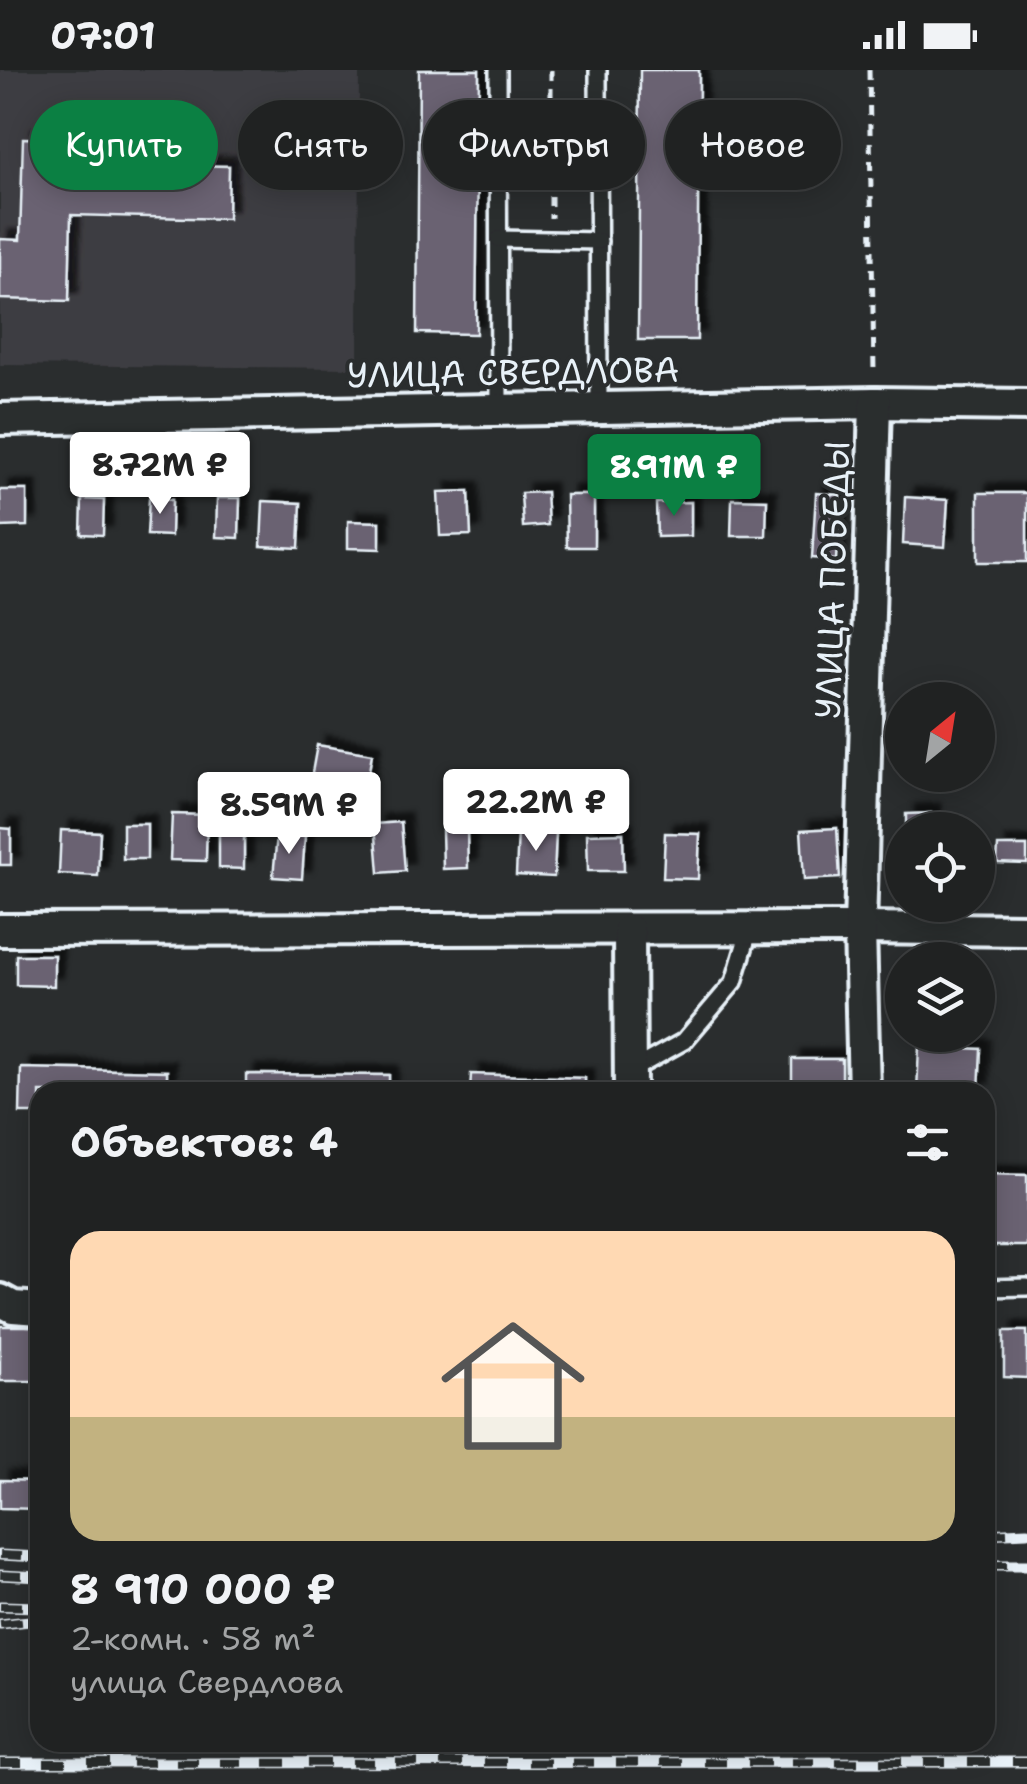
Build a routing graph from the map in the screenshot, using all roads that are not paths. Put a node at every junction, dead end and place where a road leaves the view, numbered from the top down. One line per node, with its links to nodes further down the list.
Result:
1 (498, 70): 3 (lane)
2 (598, 70): 4 (lane)
3 (499, 239): 4 (lane); 8 (lane)
4 (599, 240): 7 (lane)
5 (875, 404): 6 (street, УЛИЦА СВЕРДЛОВА); 7 (street, УЛИЦА СВЕРДЛОВА); 11 (street, УЛИЦА ПОБЕДЫ)
6 (1027, 405)
7 (600, 408): 8 (street, УЛИЦА СВЕРДЛОВА)
8 (499, 410): 9 (street, УЛИЦА СВЕРДЛОВА)
9 (0, 419)
10 (750, 928): 11 (street); 13 (street); 15 (lane)
11 (860, 928): 14 (street); 16 (street, УЛИЦА ПОБЕДЫ)
12 (0, 930): 13 (street)
13 (630, 930): 15 (street)
14 (1027, 930)
15 (630, 1082)
16 (864, 1082)
17 (1027, 1287): 18 (lane)
18 (995, 1288)
19 (0, 1300): 20 (street)
20 (30, 1308)

